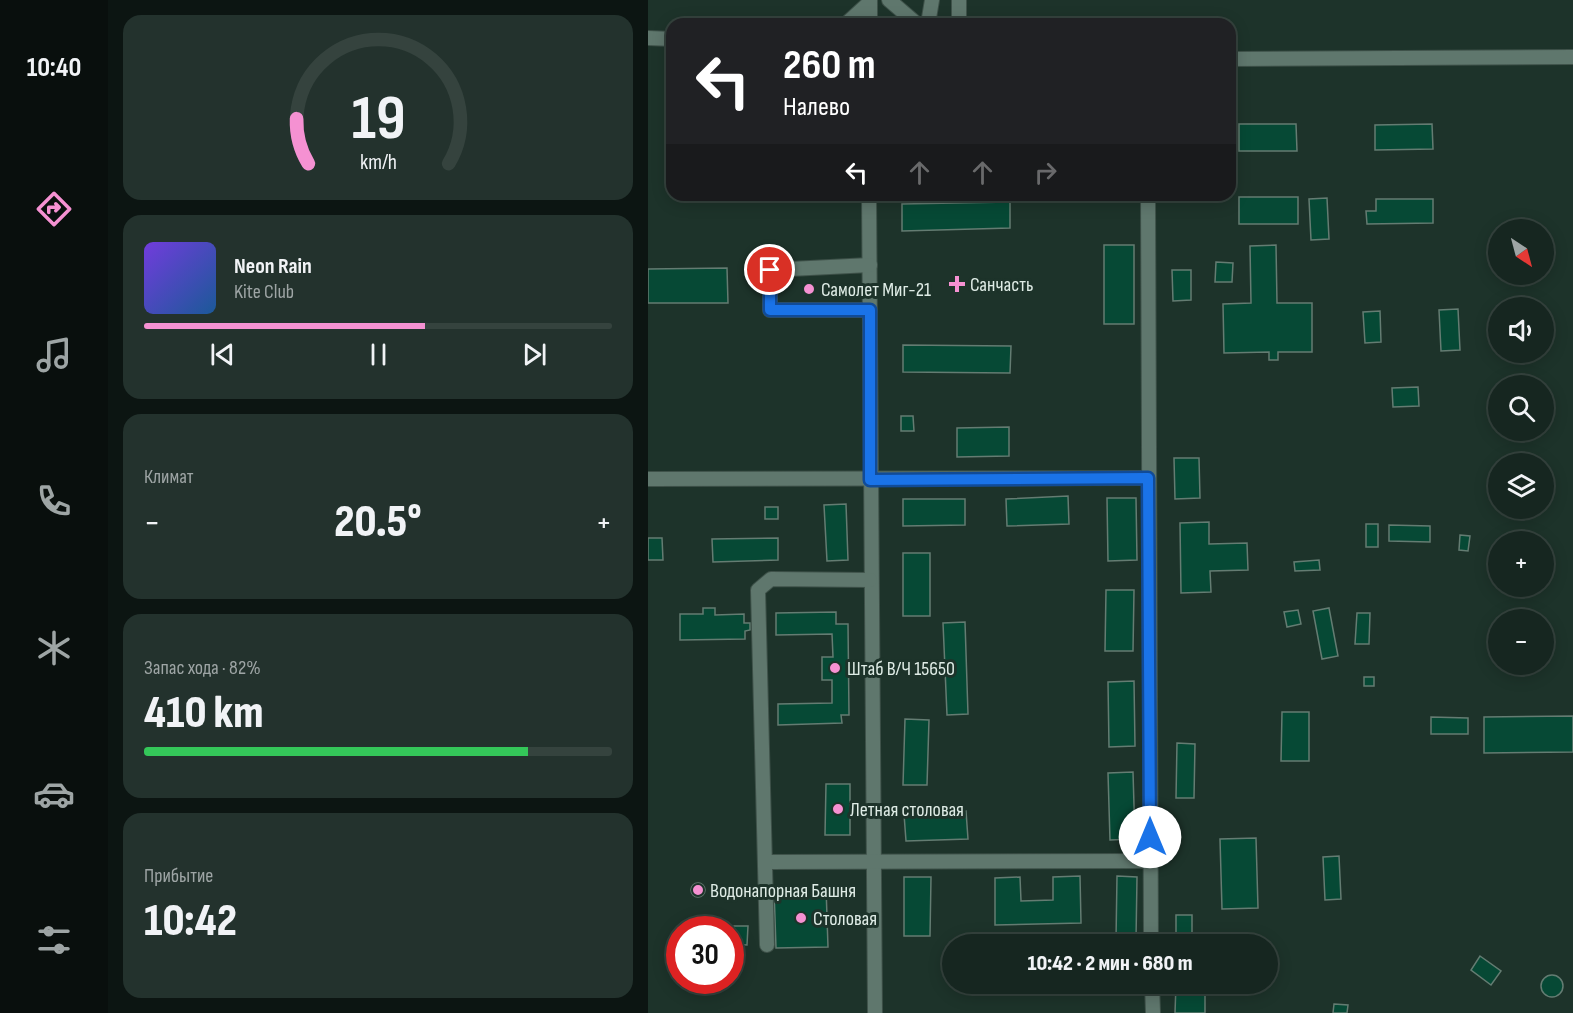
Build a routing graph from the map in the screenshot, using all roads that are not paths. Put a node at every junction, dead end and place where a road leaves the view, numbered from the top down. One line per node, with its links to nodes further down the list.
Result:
1 (889, 0): 5 (street)
2 (932, 0): 8 (street)
3 (959, 0): 9 (street)
4 (870, 1): 6 (street); 7 (street)
5 (905, 6)
6 (852, 18)
7 (870, 18)
8 (929, 18)
9 (959, 18)
10 (648, 38): 11 (street)
11 (666, 39)
12 (1573, 57): 13 (street)
13 (1236, 59)
14 (869, 201): 16 (street)
15 (1148, 201): 18 (street)
16 (870, 265): 17 (street); 17 (street)
17 (870, 310): 20 (street)
18 (1148, 478): 20 (street); 22 (street)
19 (648, 479): 20 (street)
20 (870, 480): 21 (street)
21 (870, 580): 23 (street); 24 (street)
22 (1150, 861): 24 (street); 25 (street)
23 (766, 862): 24 (street); 26 (street)
24 (874, 862): 28 (street)
25 (1151, 934)
26 (767, 945)
27 (1152, 994): 29 (street)
28 (875, 1013)
29 (1153, 1013)

